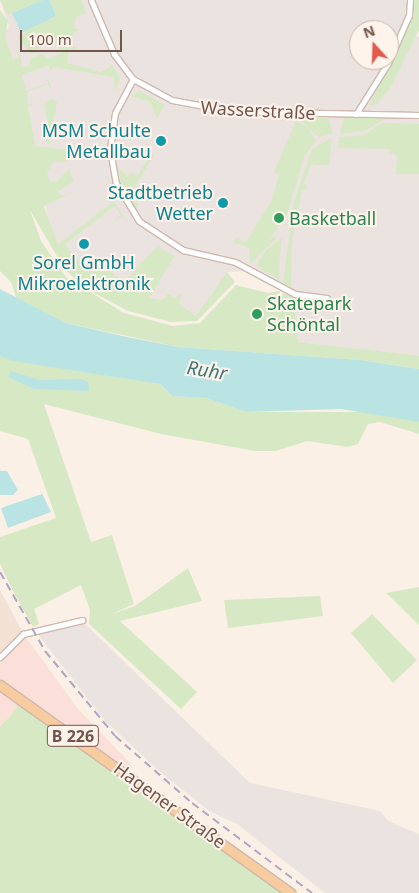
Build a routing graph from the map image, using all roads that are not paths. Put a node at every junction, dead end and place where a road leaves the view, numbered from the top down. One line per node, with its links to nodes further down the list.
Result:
1 (91, 0): 3 (street, Wasserstraße)
2 (410, 0): 4 (street)
3 (133, 79): 4 (street, Wasserstraße); 6 (street)
4 (356, 114): 5 (street, Wasserstraße)
5 (419, 115)
6 (327, 298)
7 (82, 620): 8 (street)
8 (0, 657)
9 (0, 685): 10 (main road, Hagener Straße / B 226)
10 (290, 893)

